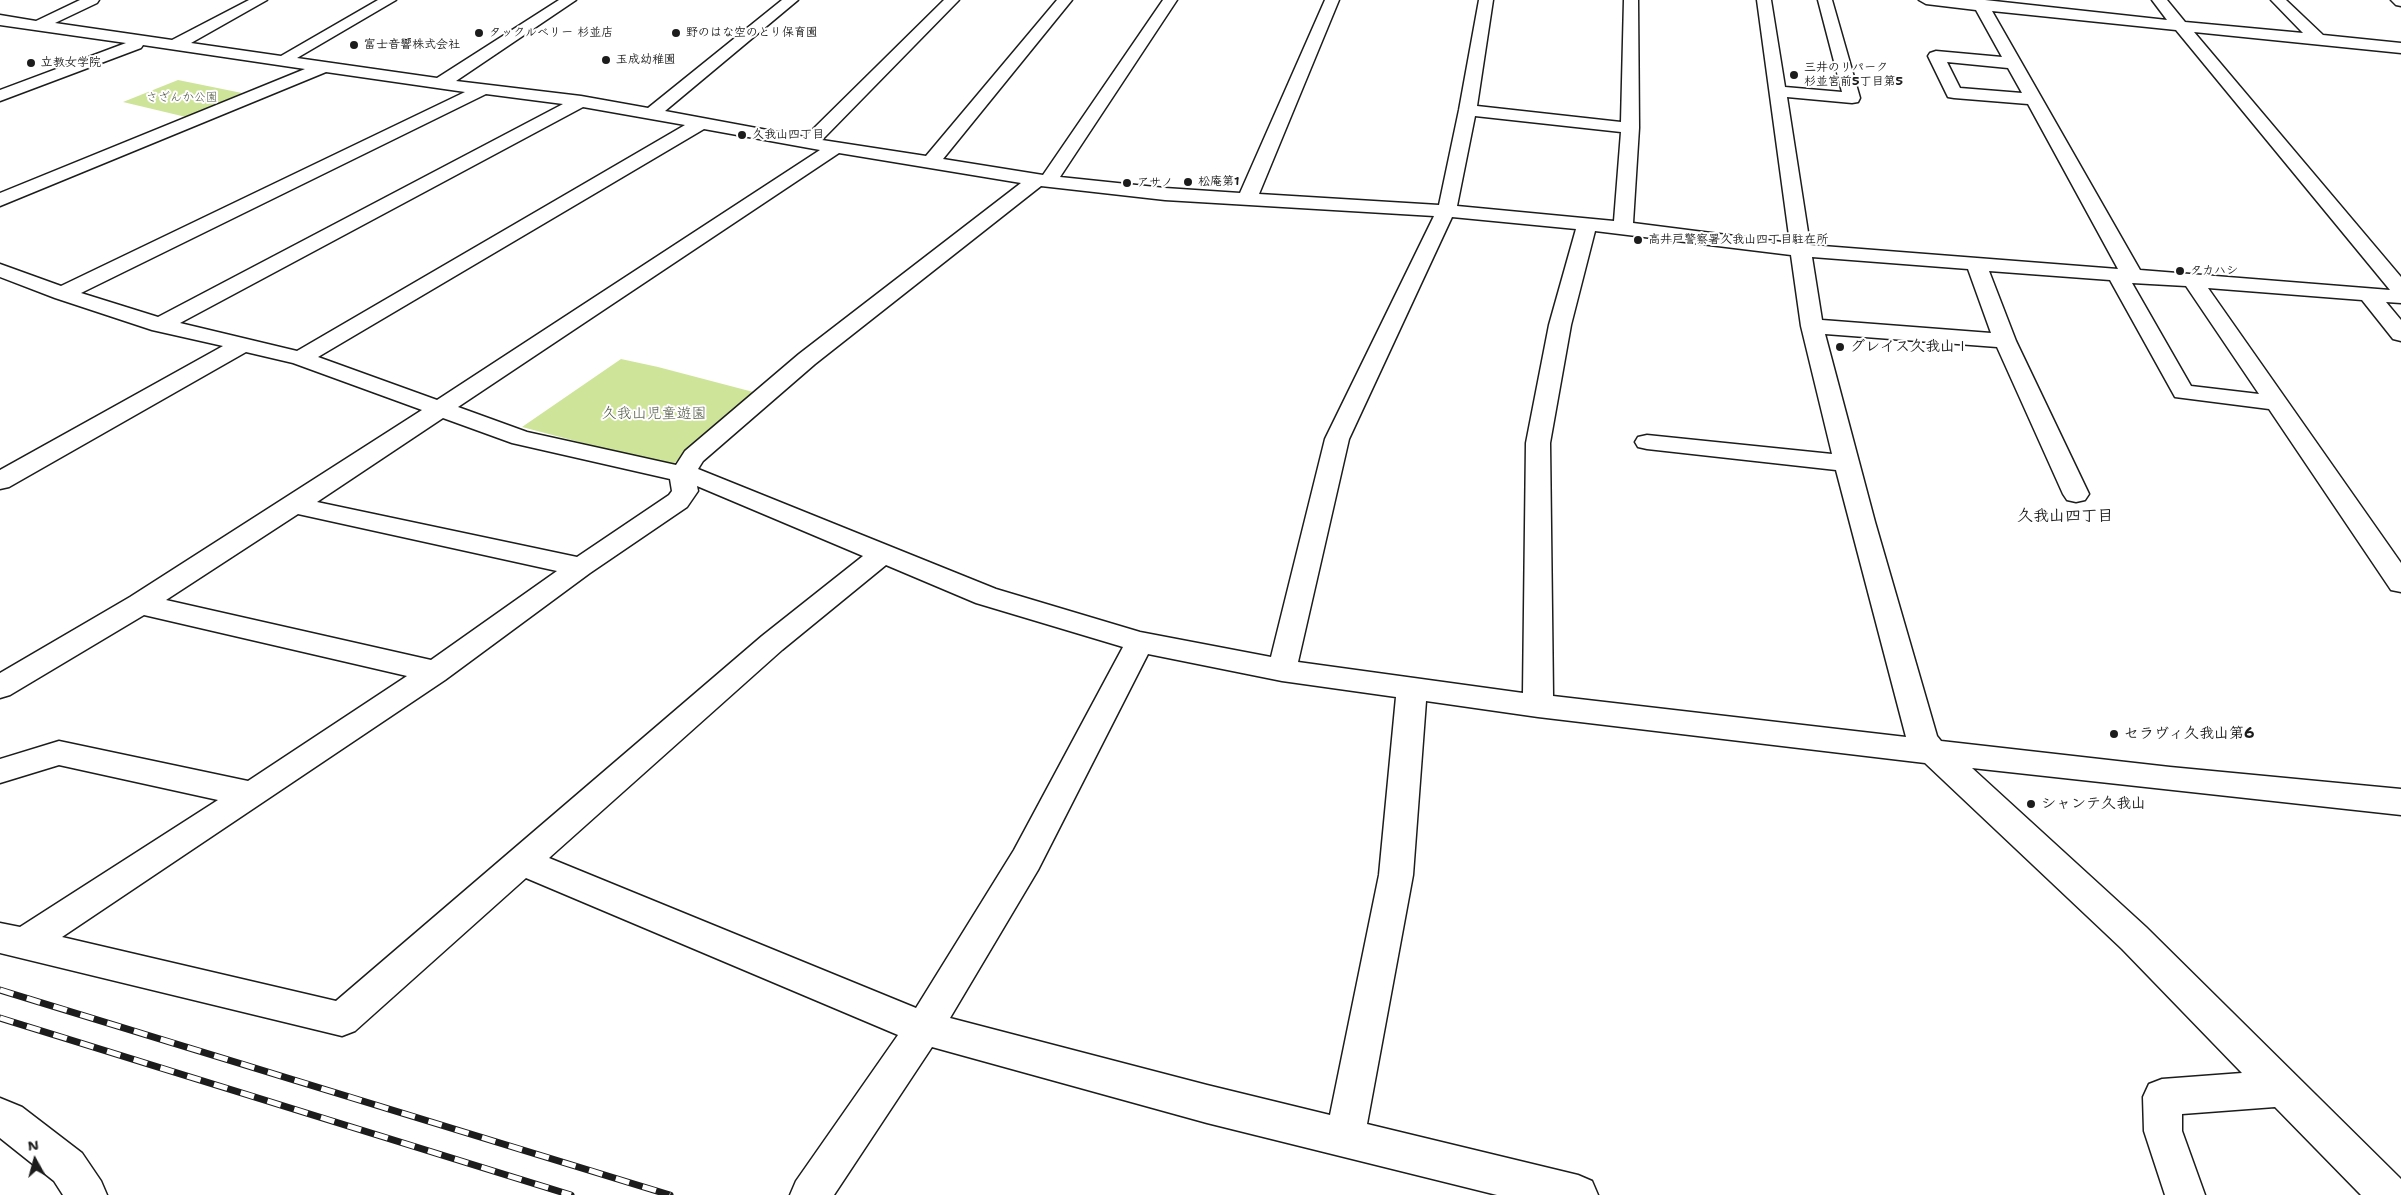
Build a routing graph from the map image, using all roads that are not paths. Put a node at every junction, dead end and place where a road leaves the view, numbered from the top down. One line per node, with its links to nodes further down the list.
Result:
1 (92, 0): 19 (street)
2 (260, 0): 23 (street)
3 (389, 0): 25 (street)
4 (569, 0): 28 (street)
5 (791, 0): 35 (street)
6 (952, 0): 38 (street)
7 (1065, 0): 40 (street)
8 (1170, 0): 41 (street)
9 (1332, 0): 42 (street)
10 (1486, 0): 34 (street)
11 (1631, 0): 37 (street)
12 (1764, 0): 30 (street)
13 (1825, 0): 30 (street)
14 (1926, 0): 17 (street)
15 (2159, 0): 20 (street)
16 (2278, 0): 22 (street)
17 (1979, 3): 20 (street); 26 (street)
18 (0, 20): 19 (street)
19 (37, 26): 21 (street)
20 (2181, 26): 22 (street); 52 (street)
21 (132, 40): 23 (street); 31 (street)
22 (2319, 40): 24 (street)
23 (173, 46): 25 (street)
24 (2401, 48)
25 (287, 62): 27 (street)
26 (2012, 62): 32 (street); 32 (street)
27 (325, 67): 28 (street); 43 (street)
28 (441, 83): 29 (street)
29 (484, 89): 33 (street); 53 (street)
30 (1776, 91): 47 (street)
31 (0, 96)
32 (2032, 99): 50 (street)
33 (581, 101): 35 (street); 56 (street)
34 (1468, 110): 37 (street); 44 (street)
35 (653, 113): 36 (street)
36 (700, 124): 38 (street); 61 (street)
37 (1630, 128): 46 (street)
38 (809, 143): 39 (street)
39 (835, 148): 40 (street); 63 (street)
40 (930, 163): 41 (street)
41 (1043, 181): 42 (street); 66 (street)
42 (1247, 199): 44 (street)
43 (0, 200)
44 (1445, 211): 45 (street); 75 (street)
45 (1587, 225): 46 (street); 79 (street)
46 (1623, 228): 47 (street)
47 (1800, 250): 48 (street); 57 (street)
48 (1976, 264): 50 (street); 59 (street)
49 (0, 270): 53 (street)
50 (2125, 276): 51 (street); 62 (street)
51 (2193, 282): 54 (street); 62 (street)
52 (2401, 290)
53 (62, 294): 56 (street)
54 (2369, 295): 55 (street); 58 (street)
55 (2401, 297)
56 (160, 325): 60 (street)
57 (1812, 326): 59 (street); 65 (street)
58 (2401, 334)
59 (2006, 341): 68 (street)
60 (242, 345): 61 (street); 67 (street)
61 (300, 358): 63 (street)
62 (2277, 403): 72 (street)
63 (440, 410): 66 (street); 69 (street)
64 (1647, 442): 65 (street)
65 (1846, 463): 80 (street)
66 (682, 474): 70 (street); 71 (street)
67 (0, 481)
68 (2076, 494)
69 (294, 505): 71 (street); 73 (street)
70 (884, 553): 74 (street); 84 (street)
71 (581, 567): 76 (street)
72 (2401, 582)
73 (140, 604): 76 (street); 77 (street)
74 (1140, 642): 75 (street); 86 (street)
75 (1282, 670): 78 (street)
76 (435, 672): 82 (street)
77 (0, 687)
78 (1412, 688): 79 (street); 89 (street)
79 (1538, 706): 80 (street)
80 (1935, 753): 83 (street); 87 (street)
81 (0, 771): 82 (street)
82 (252, 795): 85 (street)
83 (2401, 802)
84 (521, 861): 85 (street); 86 (street)
85 (12, 941)
86 (924, 1028): 89 (street); 90 (street)
87 (2283, 1088): 93 (street); 94 (street)
88 (0, 1117): 91 (street)
89 (1345, 1139): 92 (street)
90 (817, 1185)
91 (87, 1195)
92 (1578, 1195)
93 (2185, 1195)
94 (2389, 1195)

